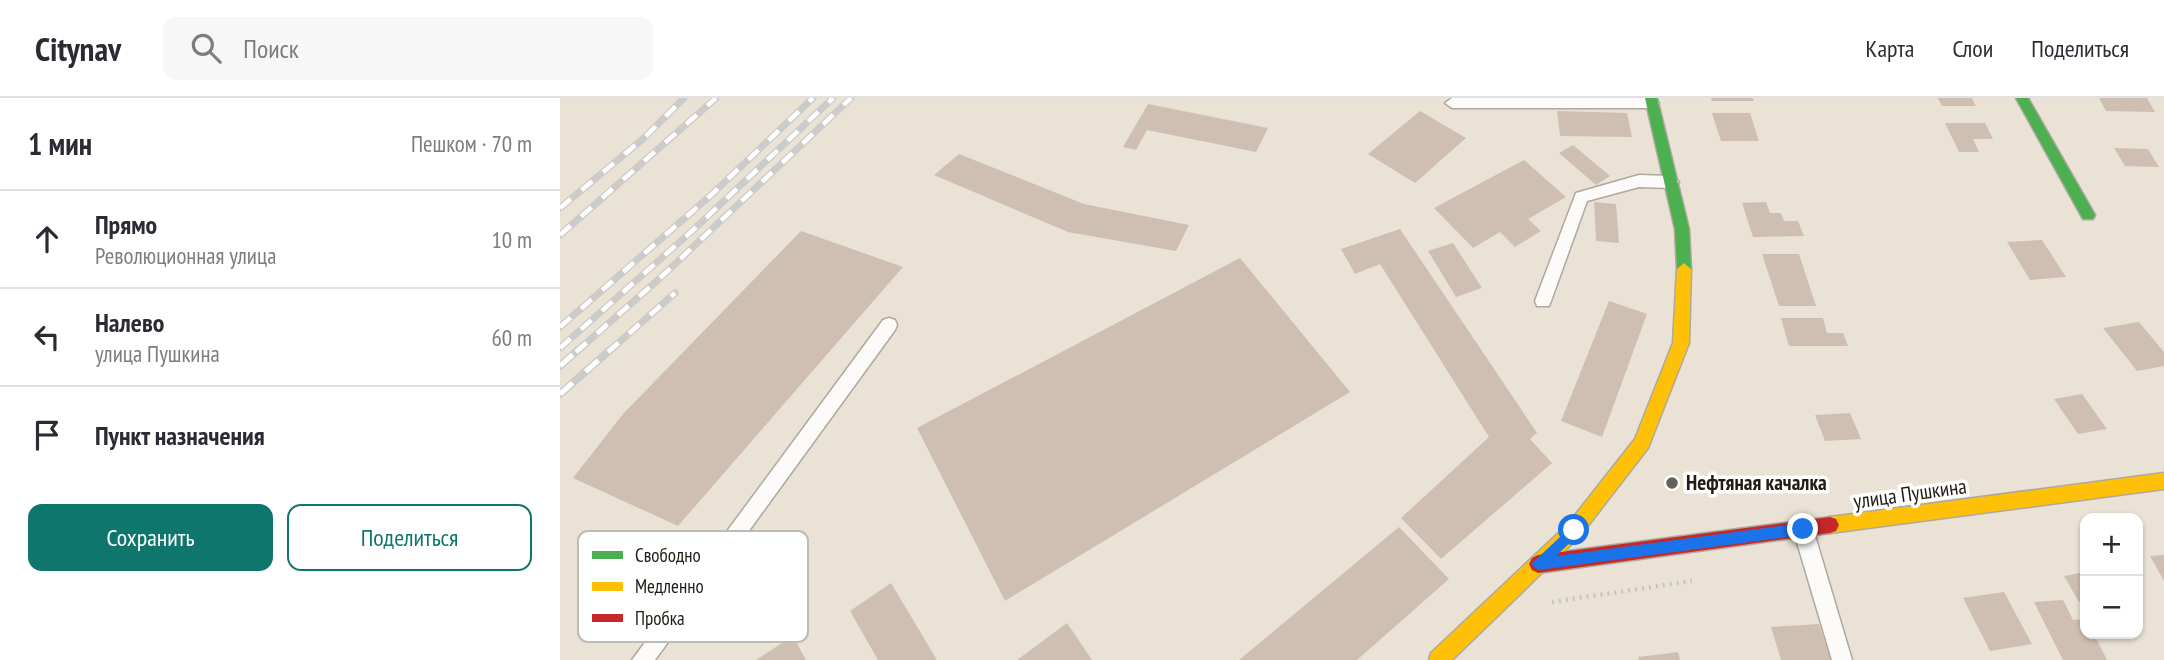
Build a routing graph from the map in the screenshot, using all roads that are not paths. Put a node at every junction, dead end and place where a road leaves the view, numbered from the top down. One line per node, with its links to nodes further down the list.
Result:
1 (2022, 98): 5 (street)
2 (1652, 100): 3 (lane); 4 (street)
3 (1452, 103)
4 (1671, 182): 6 (lane); 11 (street)
5 (2088, 215)
6 (1543, 301)
7 (889, 326): 10 (lane)
8 (2164, 481): 9 (street, улица Пушкина)
9 (1803, 529): 11 (street, улица Пушкина); 15 (lane)
10 (737, 531)
11 (1538, 564): 14 (street)
12 (655, 642): 13 (lane)
13 (642, 660)
14 (1438, 660)
15 (1842, 660)

